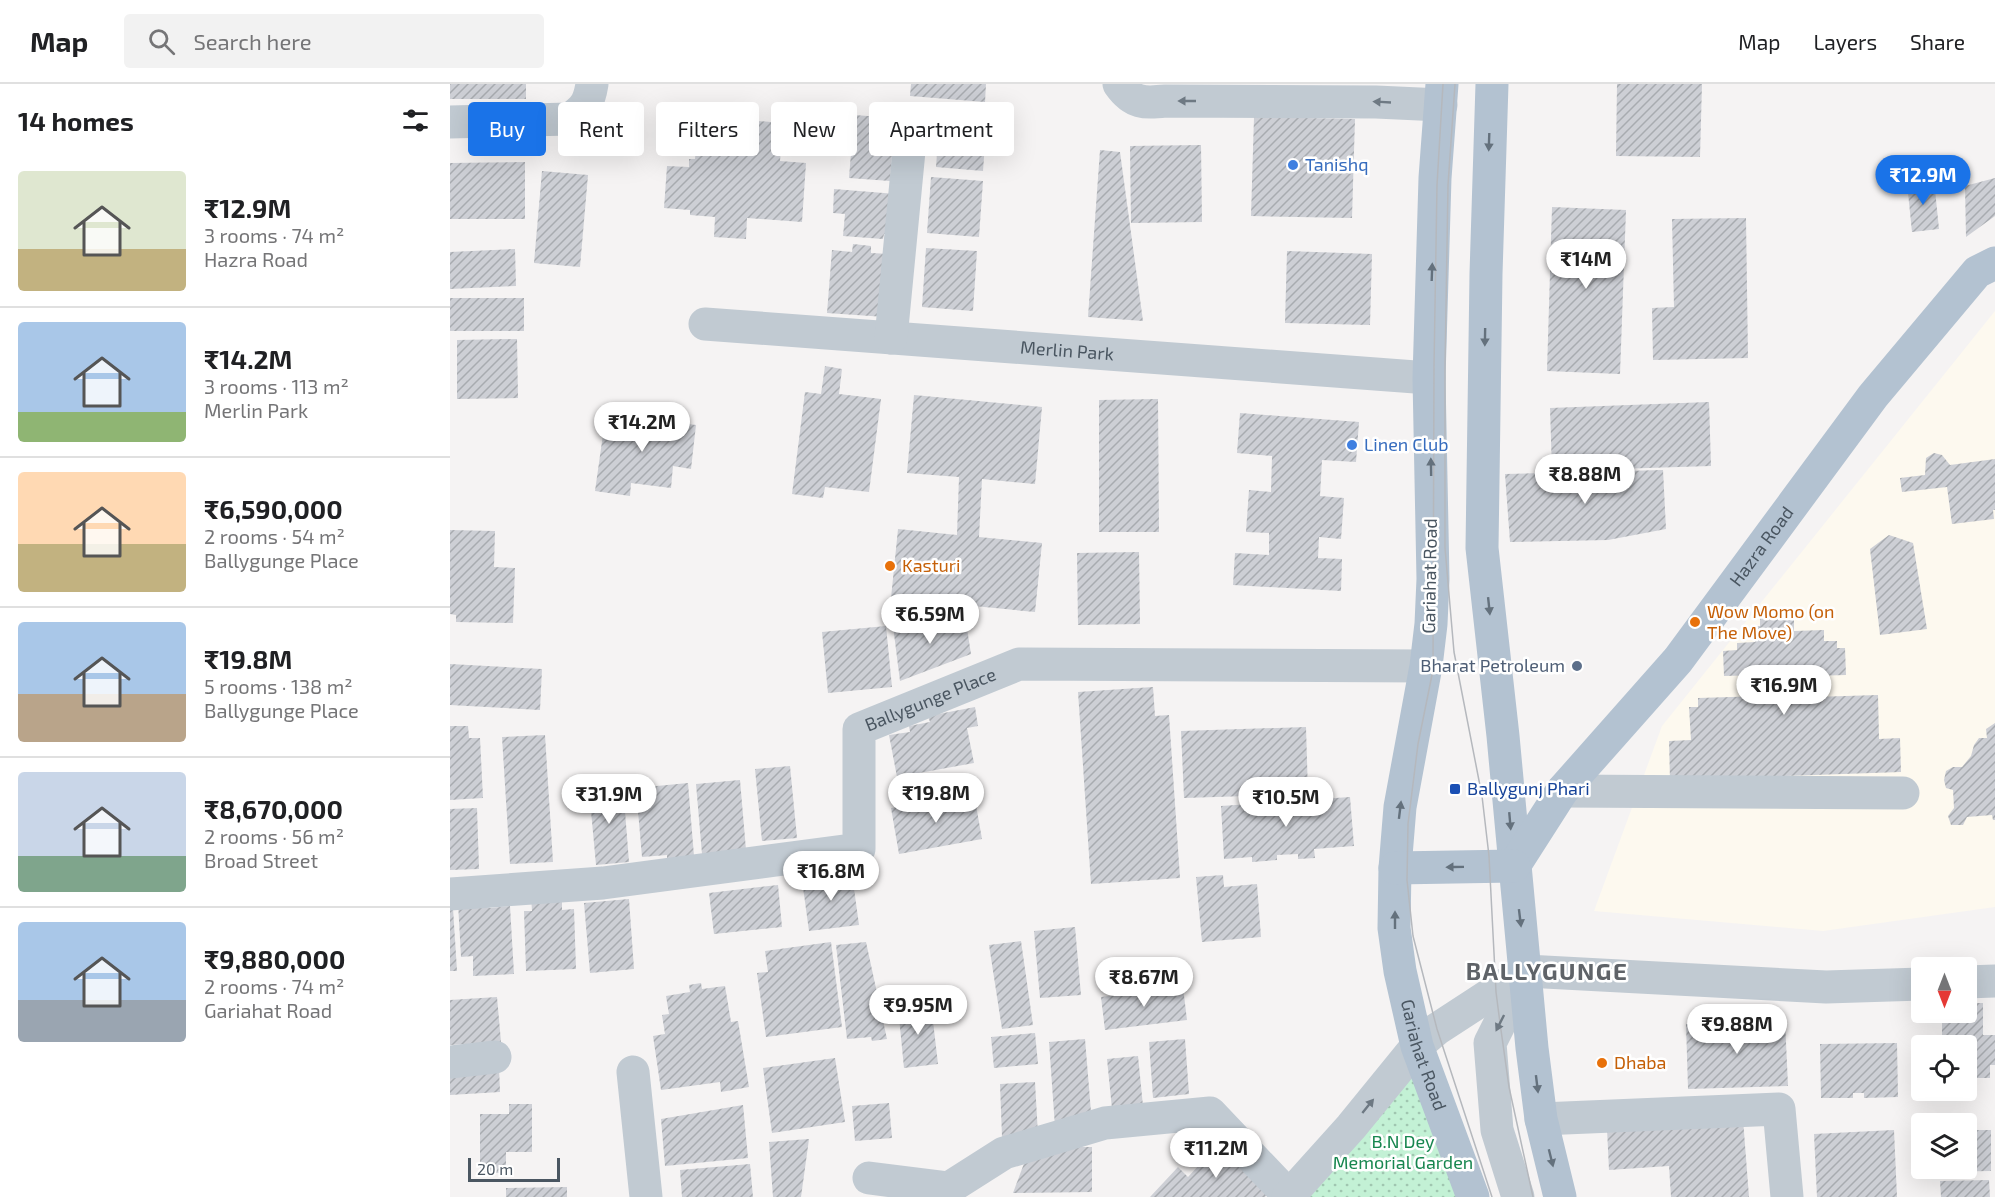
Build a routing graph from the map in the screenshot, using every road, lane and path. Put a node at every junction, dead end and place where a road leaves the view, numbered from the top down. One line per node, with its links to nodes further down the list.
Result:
1 (592, 84): 5 (street)
2 (1119, 84): 4 (street, one-way to 2)
3 (1492, 84): 14 (main road, one-way to 14)
4 (1442, 95): 10 (main road, Gariahat Road, one-way to 4)
5 (450, 122)
6 (908, 156): 9 (street)
7 (1995, 263): 12 (main road, Hazra Road)
8 (705, 324): 9 (street, Merlin Park)
9 (891, 338): 10 (street, Merlin Park)
10 (1429, 378): 11 (main road, Gariahat Road, one-way to 10)
11 (1426, 666): 15 (main road, Gariahat Road, one-way to 11); 16 (street, Ballygunge Place)
12 (1562, 791): 13 (street); 14 (main road, Hazra Road)
13 (1903, 793)
14 (1514, 866): 15 (main road, one-way to 15); 17 (main road, one-way to 17)
15 (1395, 868): 21 (main road, Gariahat Road, one-way to 15)
16 (450, 894)
17 (1526, 971): 20 (street); 21 (street); 25 (main road, one-way to 25); 30 (street, one-way to 30)
18 (1995, 981): 19 (street)
19 (1977, 982)
20 (1911, 984)
21 (1417, 1046): 28 (street, one-way to 21); 29 (main road, Gariahat Road)
22 (495, 1057): 23 (street)
23 (450, 1062)
24 (633, 1072): 27 (street)
25 (1541, 1119): 31 (main road, one-way to 31); 32 (street)
26 (869, 1178): 28 (street)
27 (645, 1197)
28 (1289, 1197)
29 (1473, 1197)
30 (1518, 1197)
31 (1560, 1197)
32 (1787, 1197)

